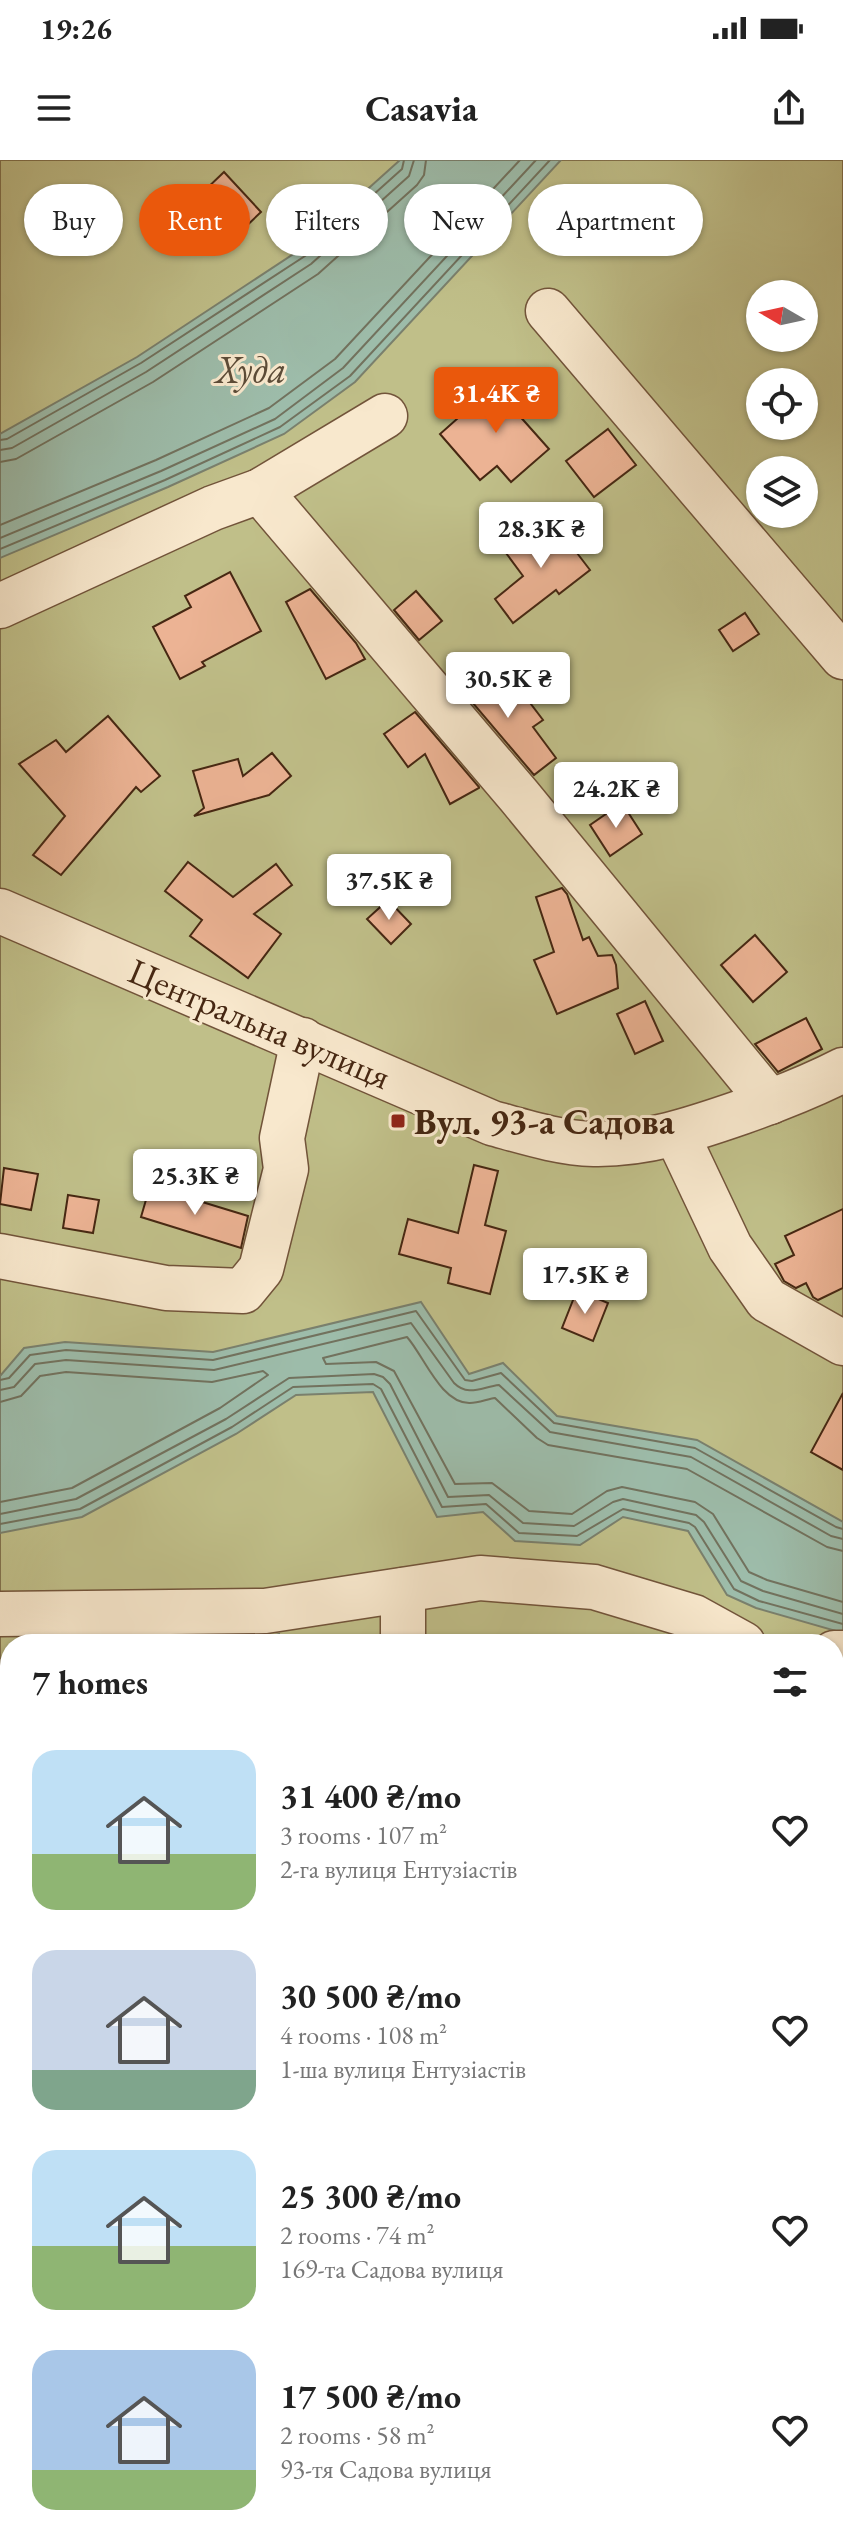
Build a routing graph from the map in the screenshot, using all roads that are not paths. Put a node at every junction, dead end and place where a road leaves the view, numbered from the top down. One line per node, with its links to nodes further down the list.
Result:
1 (548, 311): 5 (street)
2 (385, 416): 3 (street)
3 (260, 491): 4 (street); 9 (street)
4 (0, 606)
5 (843, 657)
6 (0, 911): 7 (street, Центральна вулиця)
7 (303, 1040): 10 (street, Центральна вулиця); 11 (street)
8 (843, 1070): 9 (street, Центральна вулиця)
9 (770, 1102): 10 (street, Центральна вулиця)
10 (677, 1135): 12 (street)
11 (0, 1256)
12 (843, 1343)
13 (403, 1590): 14 (street); 15 (street); 16 (street)
14 (22, 1625)
15 (403, 1634)
16 (725, 1634)

